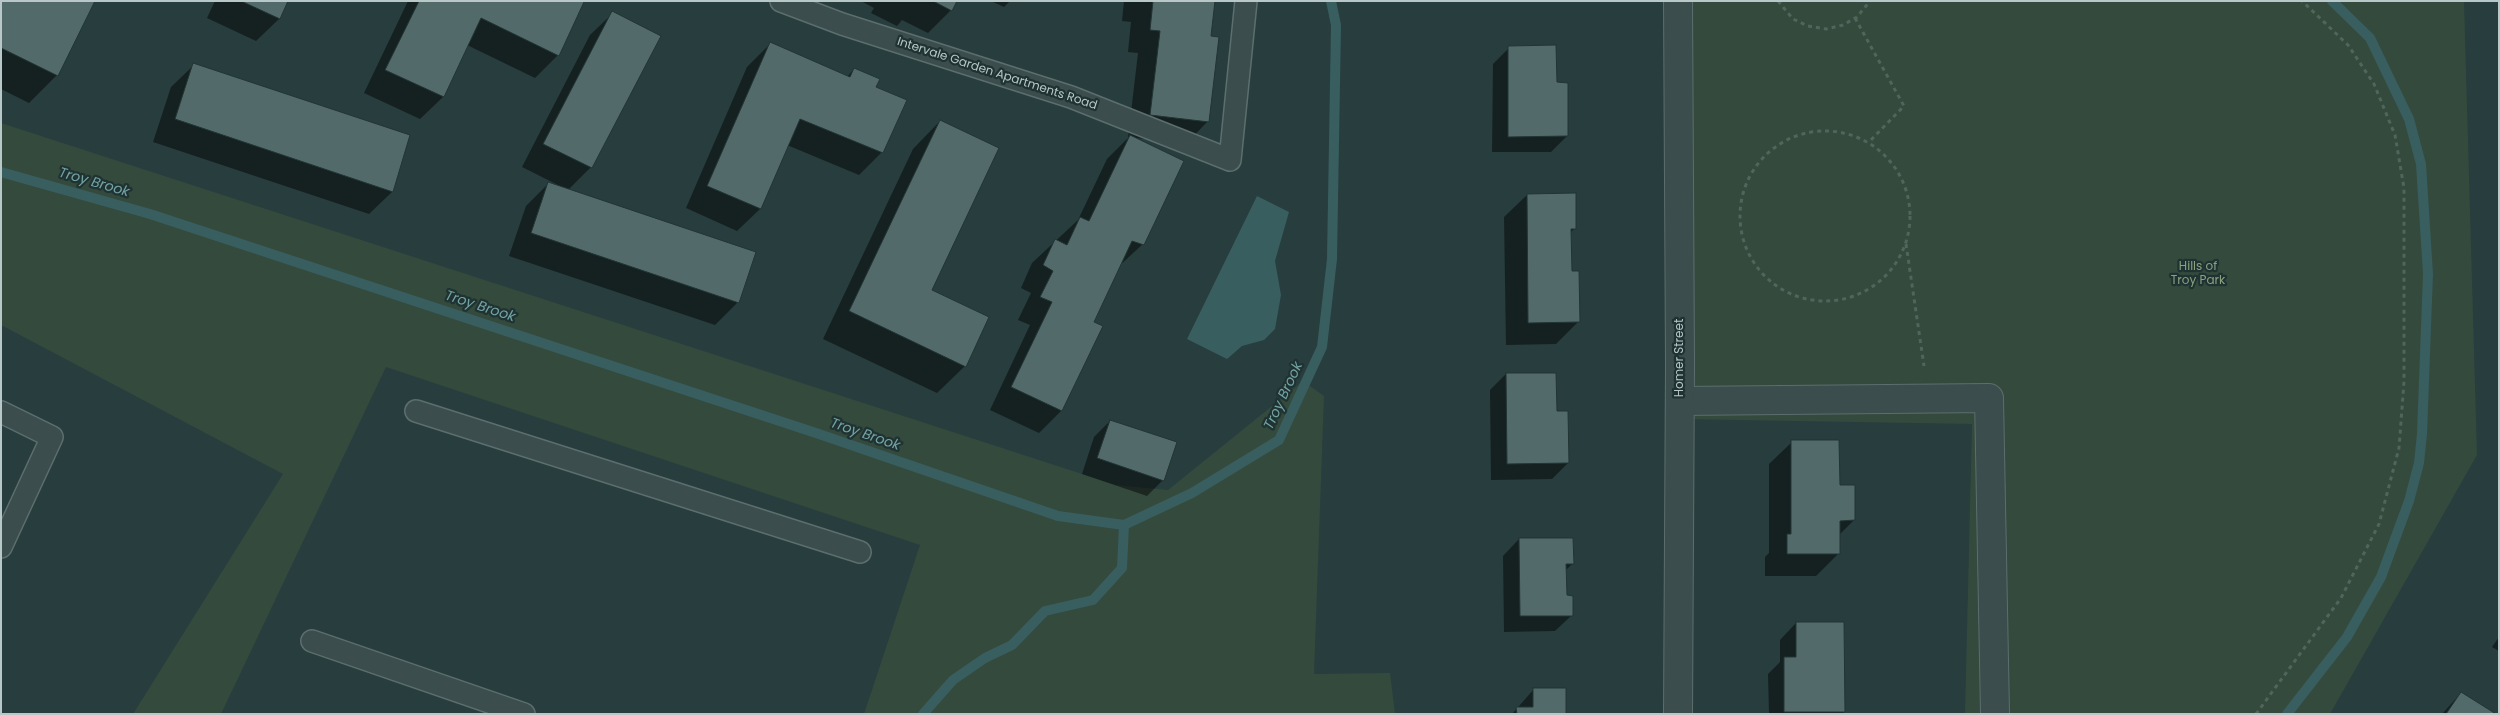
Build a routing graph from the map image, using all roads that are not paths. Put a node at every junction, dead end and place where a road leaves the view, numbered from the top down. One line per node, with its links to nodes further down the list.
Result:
1 (781, 1): 2 (lane, Intervale Garden Apartments Road)
2 (1246, 1)
3 (1678, 1): 4 (street, Homer Street)
4 (1680, 401): 11 (street, Homer Street); 12 (street)
5 (1, 412): 7 (lane)
6 (416, 412): 8 (lane)
7 (1, 548)
8 (860, 552)
9 (312, 641): 10 (lane)
10 (524, 714)
11 (1678, 714)
12 (1995, 714)

